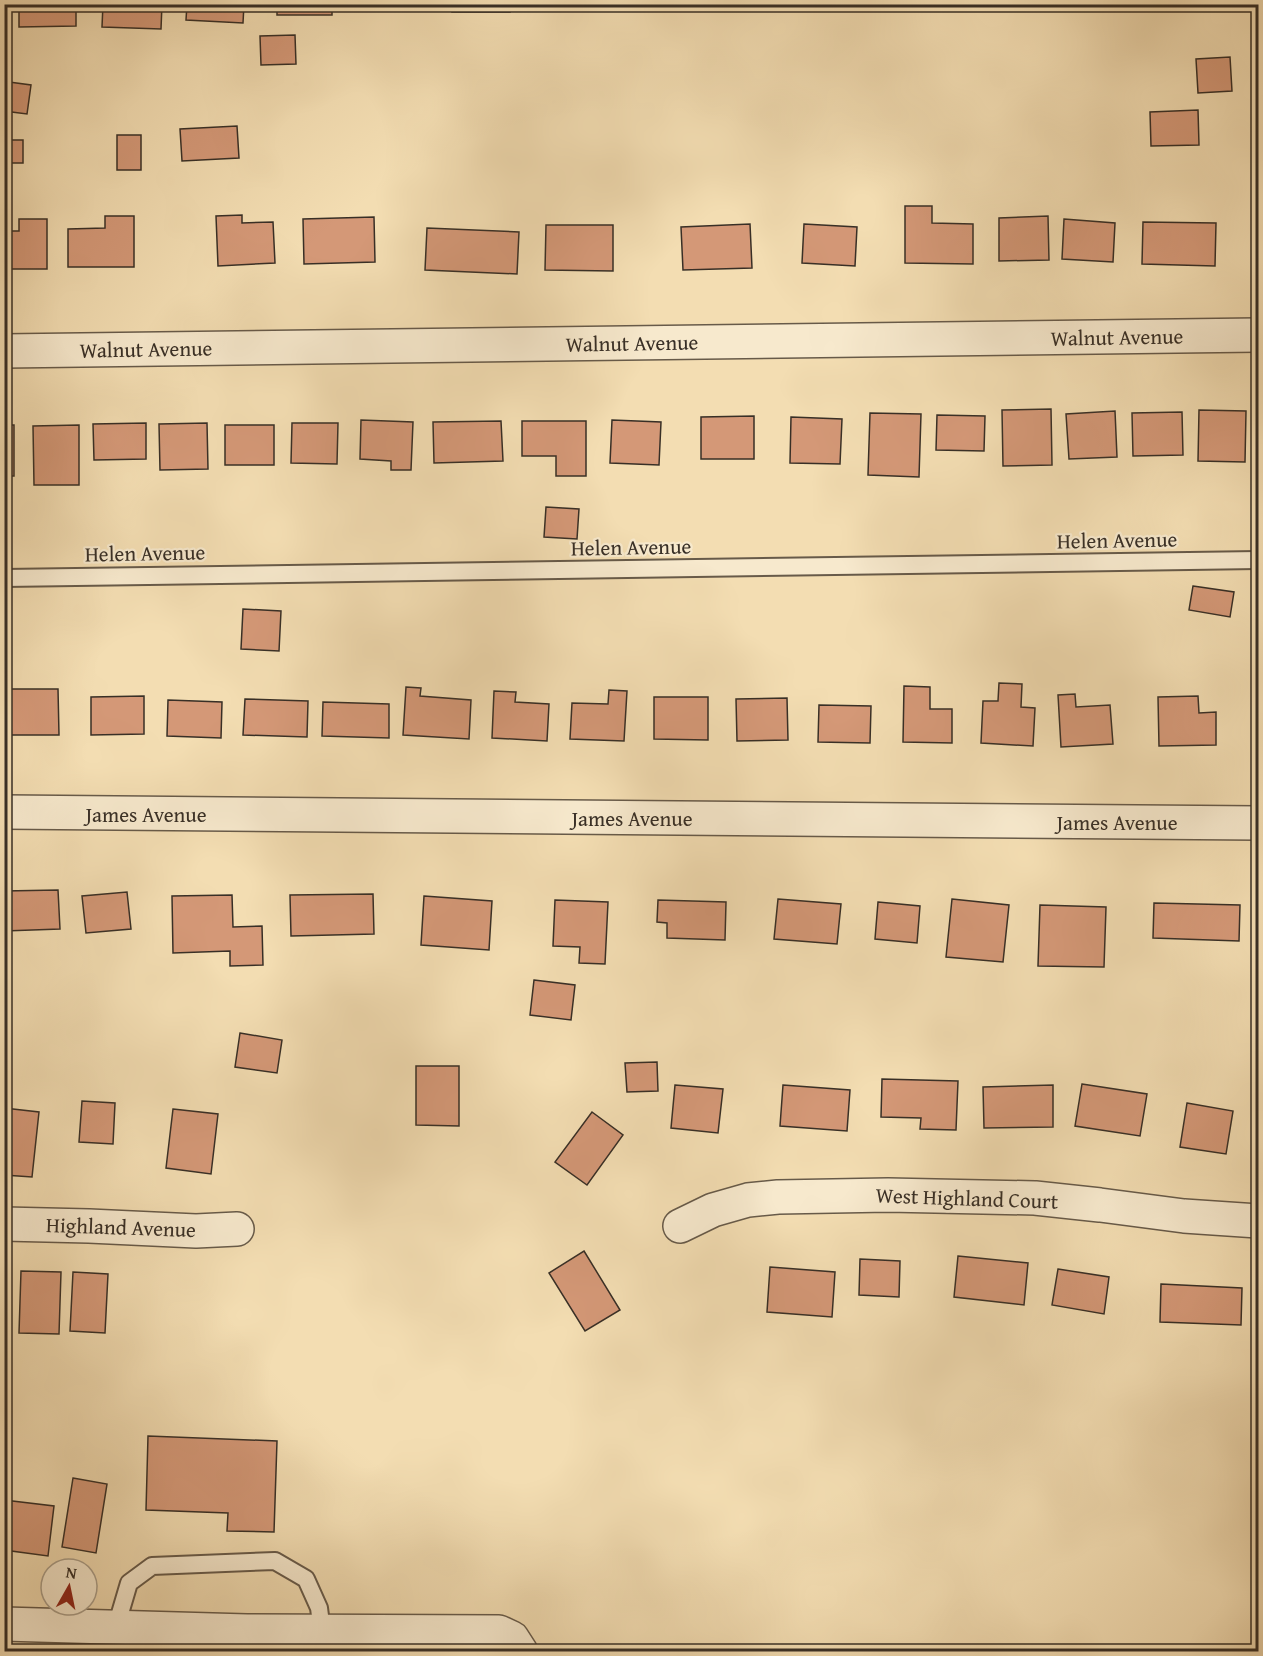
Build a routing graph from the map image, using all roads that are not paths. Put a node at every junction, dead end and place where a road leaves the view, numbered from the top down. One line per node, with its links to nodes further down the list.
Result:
1 (1258, 335): 2 (street, Walnut Avenue)
2 (4, 351)
3 (1258, 560): 4 (lane, Helen Avenue)
4 (4, 578)
5 (4, 812): 6 (street, James Avenue)
6 (1258, 823)
7 (1258, 1221): 9 (street, West Highland Court)
8 (4, 1224): 10 (street, Highland Avenue)
9 (680, 1226)
10 (237, 1229)
11 (4, 1624): 12 (street)
12 (116, 1627): 13 (street); 13 (lane)
13 (322, 1631): 14 (street)
14 (521, 1652)

